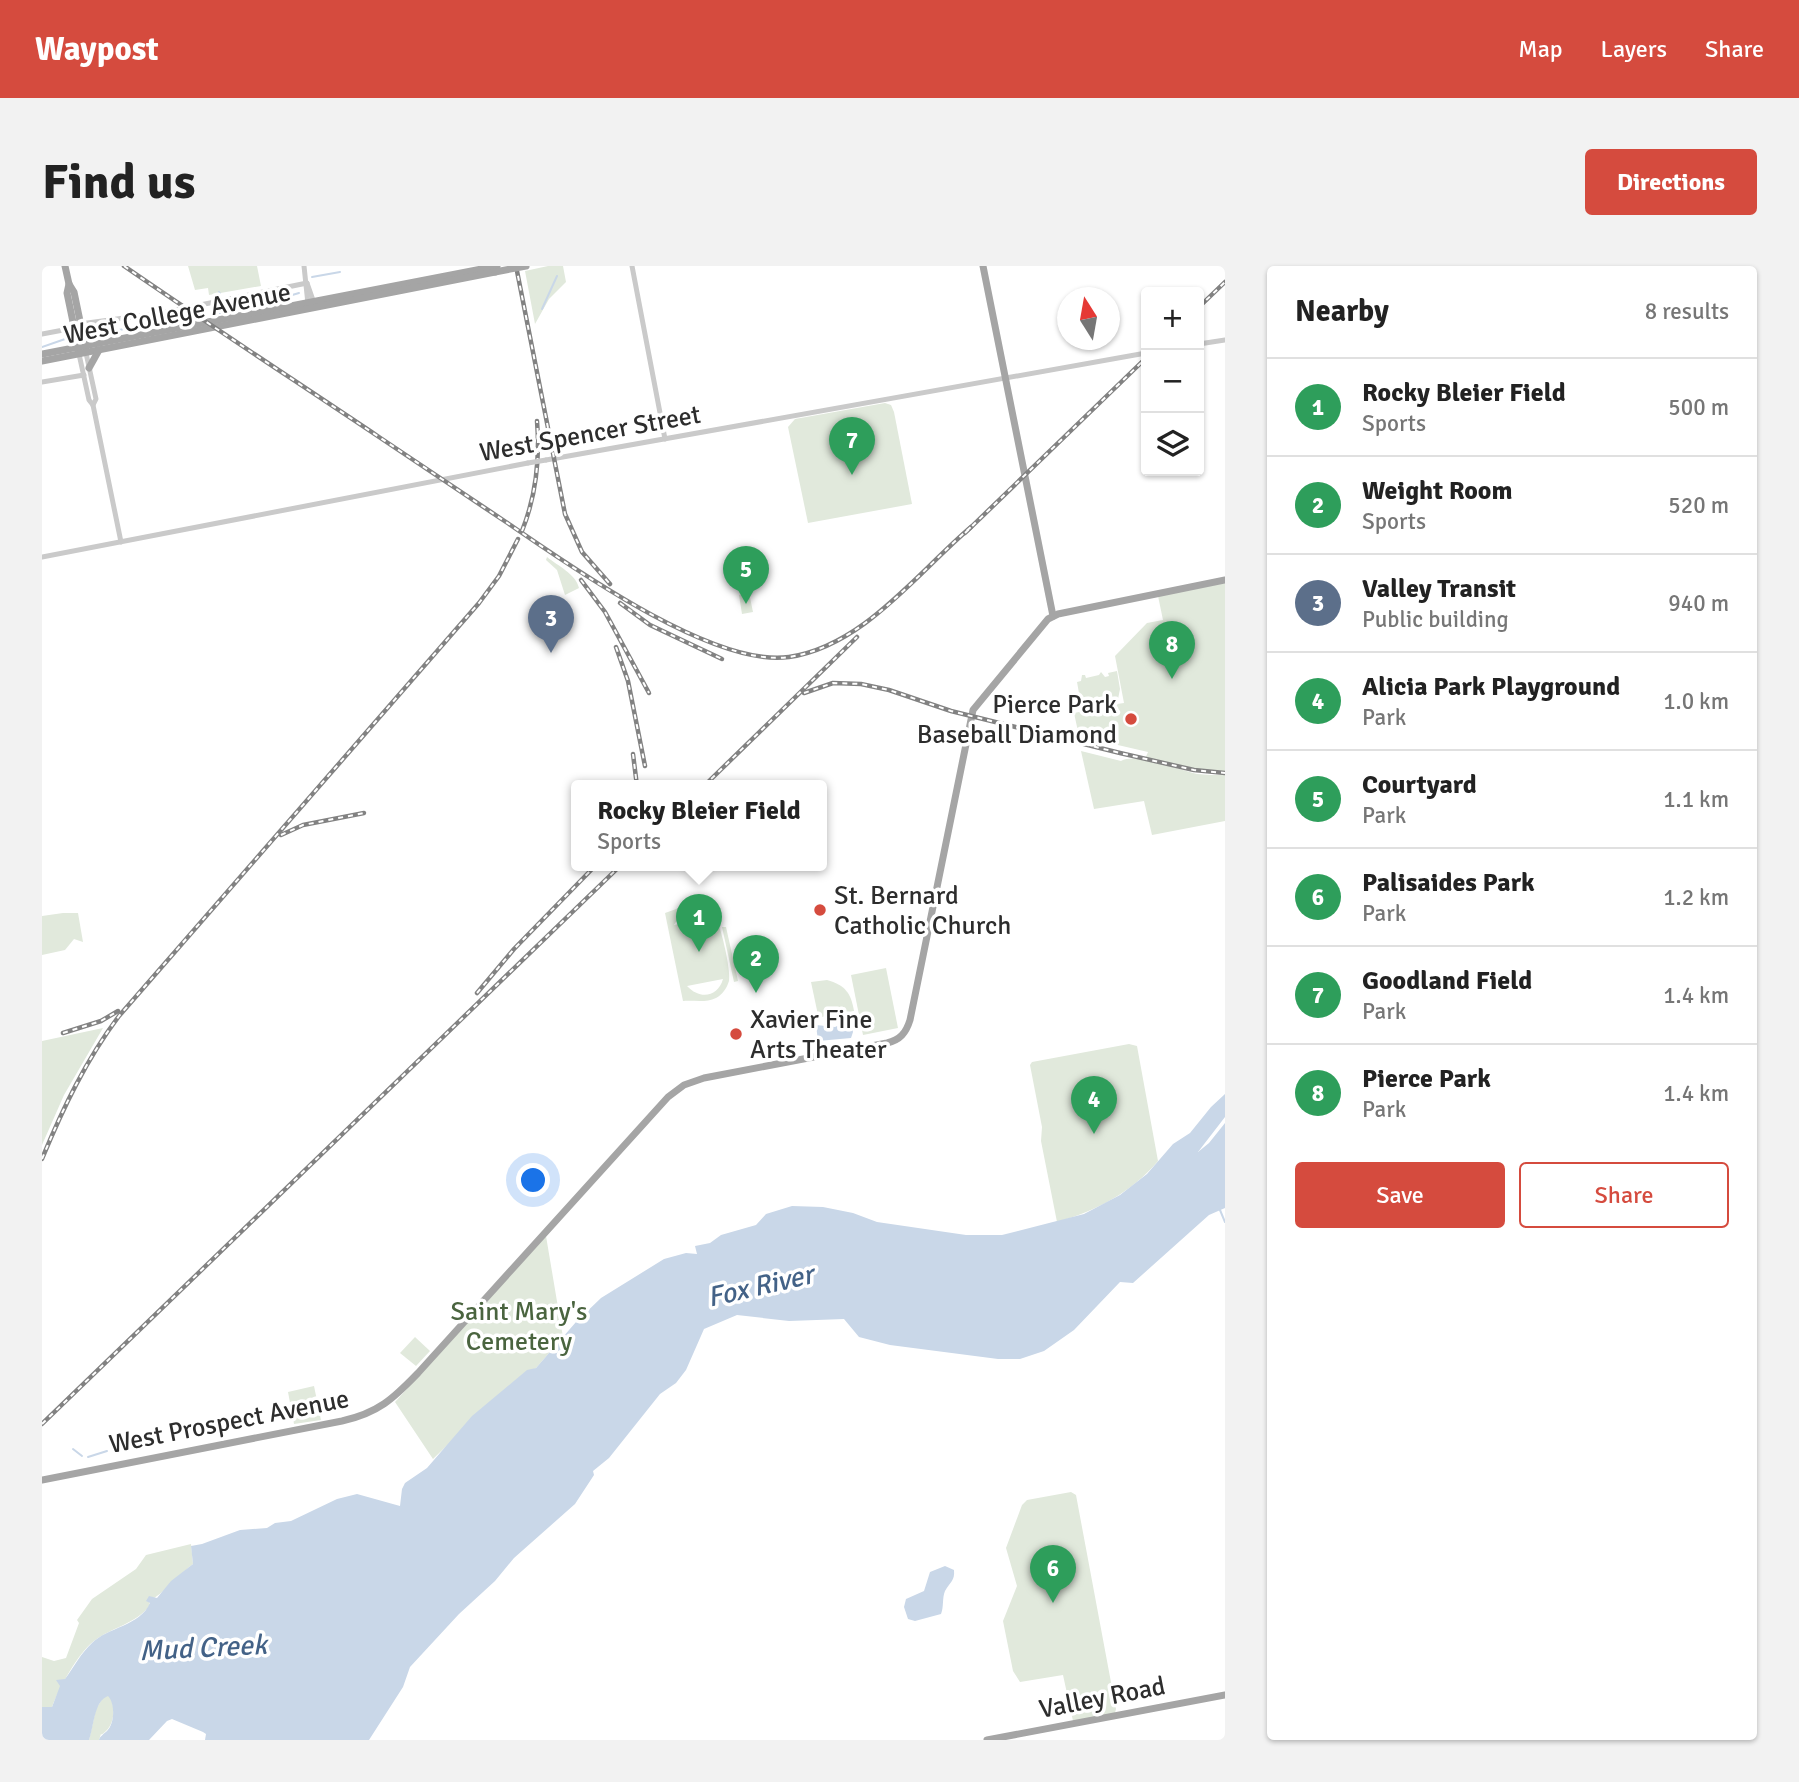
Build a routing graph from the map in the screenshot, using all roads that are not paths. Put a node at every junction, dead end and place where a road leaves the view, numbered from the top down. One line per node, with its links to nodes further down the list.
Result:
1 (65, 266): 9 (main road)
2 (304, 266): 7 (street)
3 (526, 266): 6 (main road, West College Avenue, bridge)
4 (632, 266): 24 (street)
5 (983, 266): 21 (main road)
6 (495, 268): 8 (main road, West College Avenue)
7 (307, 283): 8 (street); 9 (street)
8 (311, 305): 14 (main road, West College Avenue); 15 (main road, West College Avenue)
9 (76, 328): 10 (street); 13 (main road); 14 (main road)
10 (42, 334)
11 (1225, 340): 12 (street)
12 (1204, 343)
13 (65, 349): 14 (main road, West College Avenue); 16 (main road, West College Avenue)
14 (82, 350): 15 (main road, West College Avenue); 18 (main road, West College Avenue); 19 (street); 20 (street)
15 (99, 350): 19 (main road)
16 (42, 354)
17 (1141, 354): 21 (street, West Spencer Street)
18 (42, 361)
19 (89, 368): 23 (street)
20 (83, 375): 22 (street); 23 (street)
21 (1006, 379): 24 (street, West Spencer Street); 28 (main road)
22 (42, 382)
23 (93, 405): 25 (street)
24 (665, 439): 25 (street, West Spencer Street, bridge)
25 (121, 542): 26 (street, West Spencer Street)
26 (42, 557)
27 (1225, 580): 28 (main road)
28 (1052, 616): 29 (main road, West Prospect Avenue)
29 (42, 1480)
30 (1225, 1695): 31 (main road, Valley Road)
31 (987, 1740)

